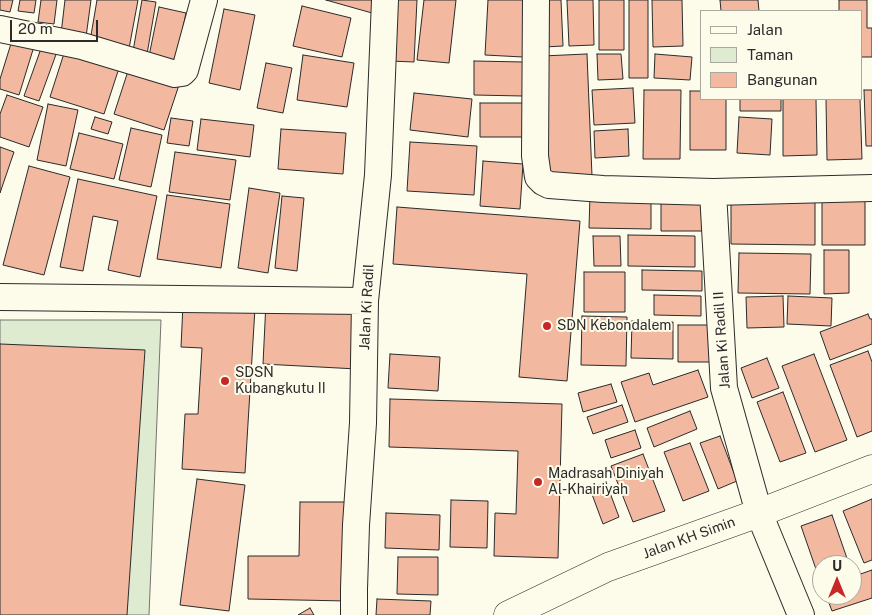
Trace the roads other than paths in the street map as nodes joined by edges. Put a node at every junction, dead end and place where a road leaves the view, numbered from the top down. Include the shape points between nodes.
1 (204, 0) edge
2 (385, 0) edge
3 (536, 0) edge
4 (0, 29) edge
5 (872, 188) edge
6 (713, 192) junction
7 (0, 297) edge
8 (365, 300) junction
9 (872, 468) edge
10 (759, 513) junction
11 (354, 615) edge
12 (508, 615) edge
13 (801, 615) edge

1 - 4 street via 182,74 82,46
2 - 8 street, Jalan Ki Radil via 378,175
3 - 6 street via 535,156 538,177 542,182 603,189
5 - 6 street
6 - 10 street, Jalan Ki Radil II via 724,388
7 - 8 street
8 - 11 street, Jalan Ki Radil
9 - 10 street, Jalan KH Simin
10 - 12 street, Jalan KH Simin via 608,568
10 - 13 street, Jalan Ki Radil II

